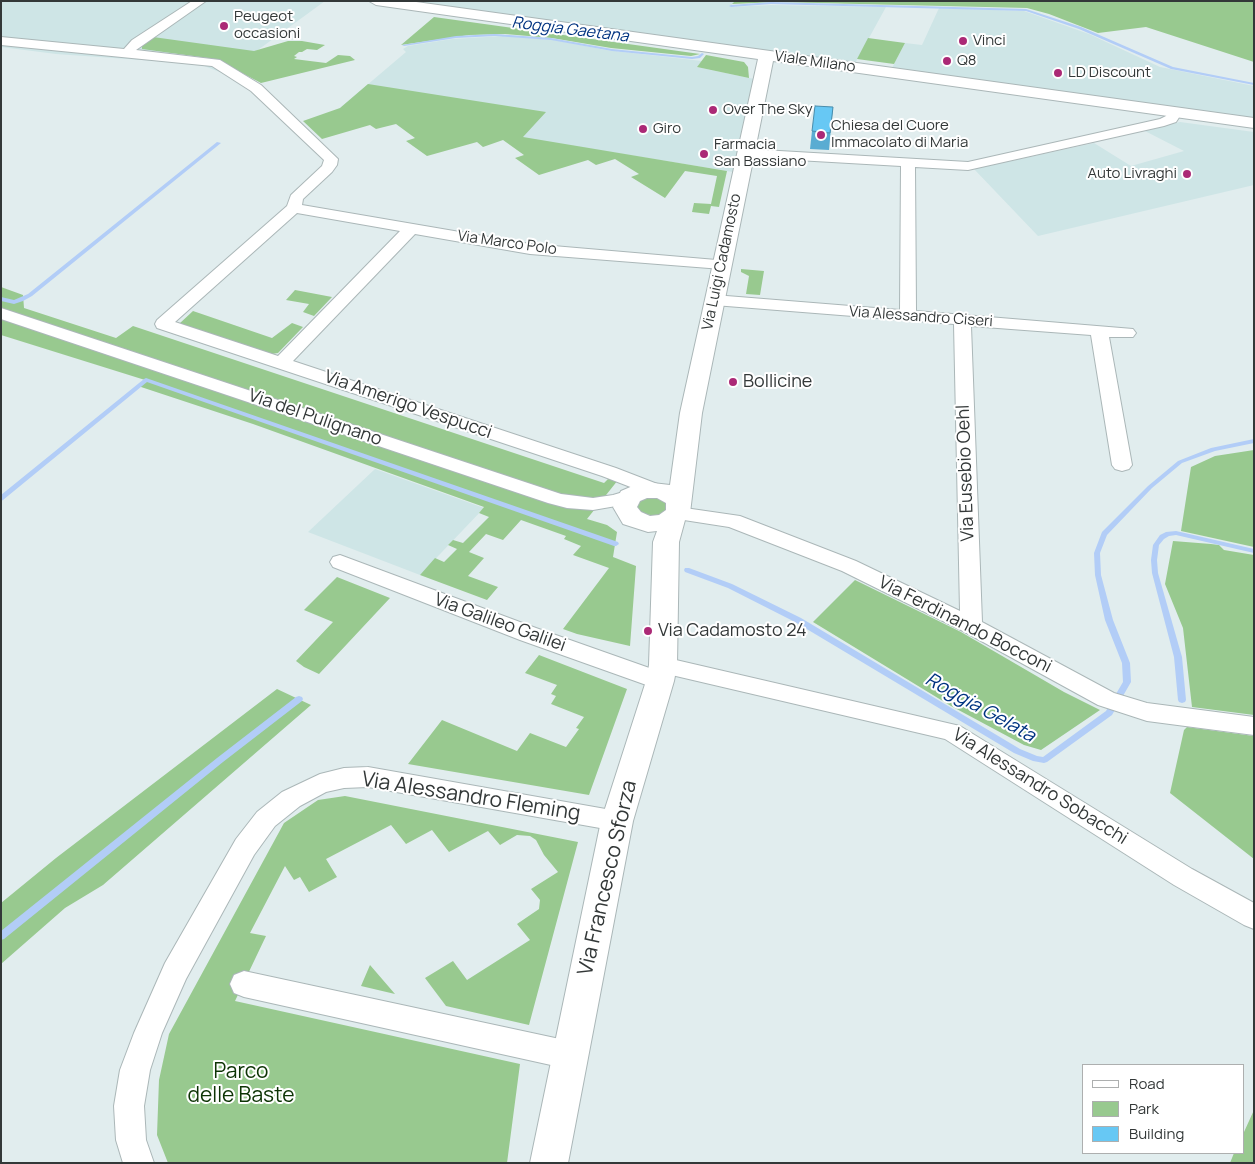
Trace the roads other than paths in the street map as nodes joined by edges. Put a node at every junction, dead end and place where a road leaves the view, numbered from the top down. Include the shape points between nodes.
1 (200, 1) edge
2 (376, 1) edge
3 (1, 41) edge
4 (126, 54) junction
5 (766, 55) junction
6 (807, 61) junction
7 (760, 81) junction
8 (1175, 112) junction
9 (1254, 123) edge
10 (745, 153) junction
11 (908, 164) junction
12 (294, 208) junction
13 (412, 228) junction
14 (722, 264) junction
15 (714, 300) junction
16 (1, 313) edge
17 (908, 316) junction
18 (962, 320) junction
19 (1099, 331) junction
20 (1127, 333) dead end
21 (282, 362) junction
22 (691, 413) junction
23 (1122, 465) dead end
24 (638, 501) junction
25 (677, 511) junction
26 (340, 562) dead end
27 (664, 615) junction
28 (971, 626) junction
29 (662, 673) junction
30 (1254, 726) edge
31 (617, 821) junction
32 (1254, 916) edge
33 (244, 984) dead end
34 (569, 1055) junction
35 (139, 1163) edge
36 (549, 1163) edge

1 - 4 street via 136,43
2 - 5 street, Viale Milano
3 - 4 street
4 - 12 street via 212,62 256,88 331,159 327,169 296,198
5 - 6 street, Viale Milano
5 - 7 street, Via Luigi Cadamosto
6 - 7 street via 791,64
6 - 8 street, Viale Milano
7 - 10 street, Via Luigi Cadamosto
8 - 9 street, Viale Milano
8 - 11 street via 1164,122 978,165
10 - 11 street
10 - 14 street, Via Luigi Cadamosto
11 - 17 street
12 - 13 street, Via Marco Polo
12 - 21 street, Via Amerigo Vespucci via 163,324
13 - 14 street, Via Marco Polo via 530,249
13 - 21 street
14 - 15 street, Via Luigi Cadamosto
15 - 17 street, Via Alessandro Ciseri
15 - 22 street, Via Luigi Cadamosto
16 - 24 street, Via del Pulignano via 555,499 593,504
17 - 18 street, Via Alessandro Ciseri
18 - 19 street, Via Alessandro Ciseri
18 - 28 street, Via Eusebio Oehl
19 - 20 street, Via Alessandro Ciseri
19 - 23 street
21 - 24 street, Via Amerigo Vespucci via 590,466
22 - 24 street, Via Luigi Cadamosto via 666,472
22 - 25 street, Via Luigi Cadamosto
24 - 25 street via 669,493
24 - 25 street via 648,524 658,524
24 - 27 street, Via Francesco Sforza
25 - 27 street, Via Francesco Sforza via 666,542
25 - 28 street, Via Ferdinando Bocconi via 748,526 849,566
26 - 29 street, Via Galileo Galilei via 521,631
27 - 29 street, Via Francesco Sforza
28 - 30 street, Via Ferdinando Bocconi via 1106,699 1167,715
29 - 31 street, Via Francesco Sforza
29 - 32 street, Via Alessandro Sobacchi via 952,732 1183,877
31 - 34 street, Via Francesco Sforza
31 - 35 street, Via Alessandro Fleming via 368,777 320,784 291,798 266,819 244,847 175,972 148,1033 134,1070 129,1106 131,1140
33 - 34 street
34 - 36 street, Via Francesco Sforza

